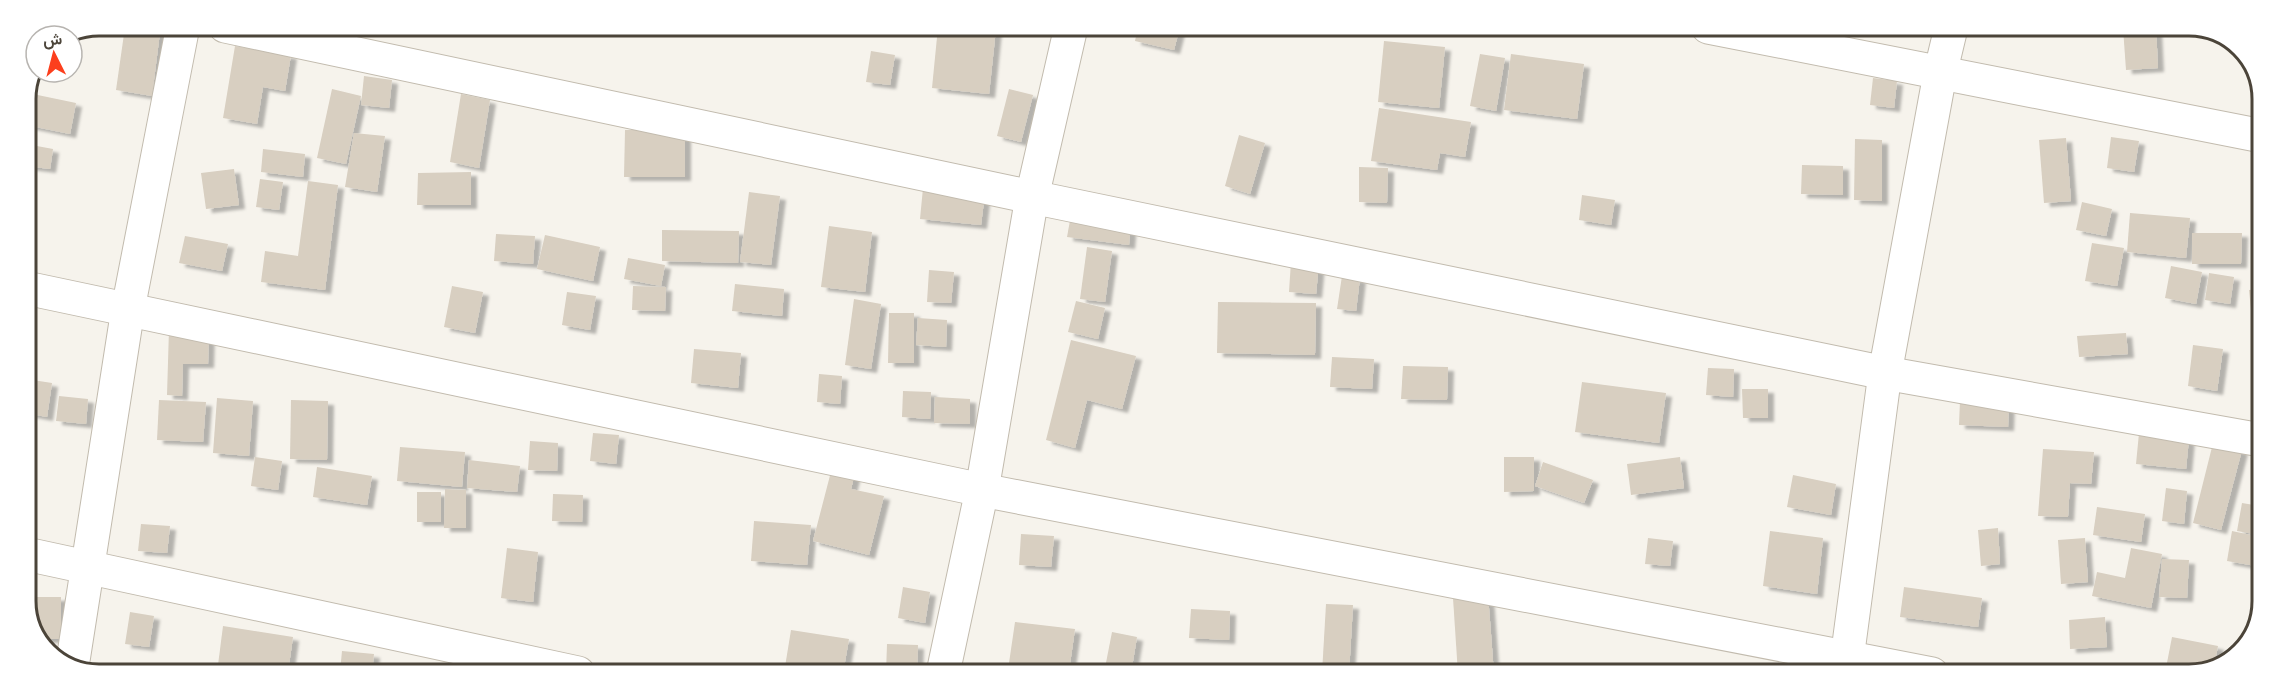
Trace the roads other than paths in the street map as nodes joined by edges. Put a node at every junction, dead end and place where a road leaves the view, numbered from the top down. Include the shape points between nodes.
1 (181, 36) edge
2 (272, 36) edge
3 (1069, 36) edge
4 (1752, 36) edge
5 (1949, 36) edge
6 (1940, 74) junction
7 (2252, 134) edge
8 (1032, 197) junction
9 (36, 290) edge
10 (128, 309) junction
11 (1885, 373) junction
12 (2252, 438) edge
13 (982, 490) junction
14 (36, 556) edge
15 (89, 567) junction
16 (73, 658) edge
17 (541, 664) edge
18 (945, 664) edge
19 (1836, 664) edge
20 (1846, 664) edge

1 - 10 street
2 - 8 street
3 - 8 street
4 - 6 street
5 - 6 street
6 - 7 street
6 - 11 street
8 - 11 street
8 - 13 street
9 - 10 street
10 - 13 street
10 - 15 street
11 - 12 street
11 - 20 street
13 - 18 street
13 - 19 street
14 - 15 street
15 - 16 street
15 - 17 street

